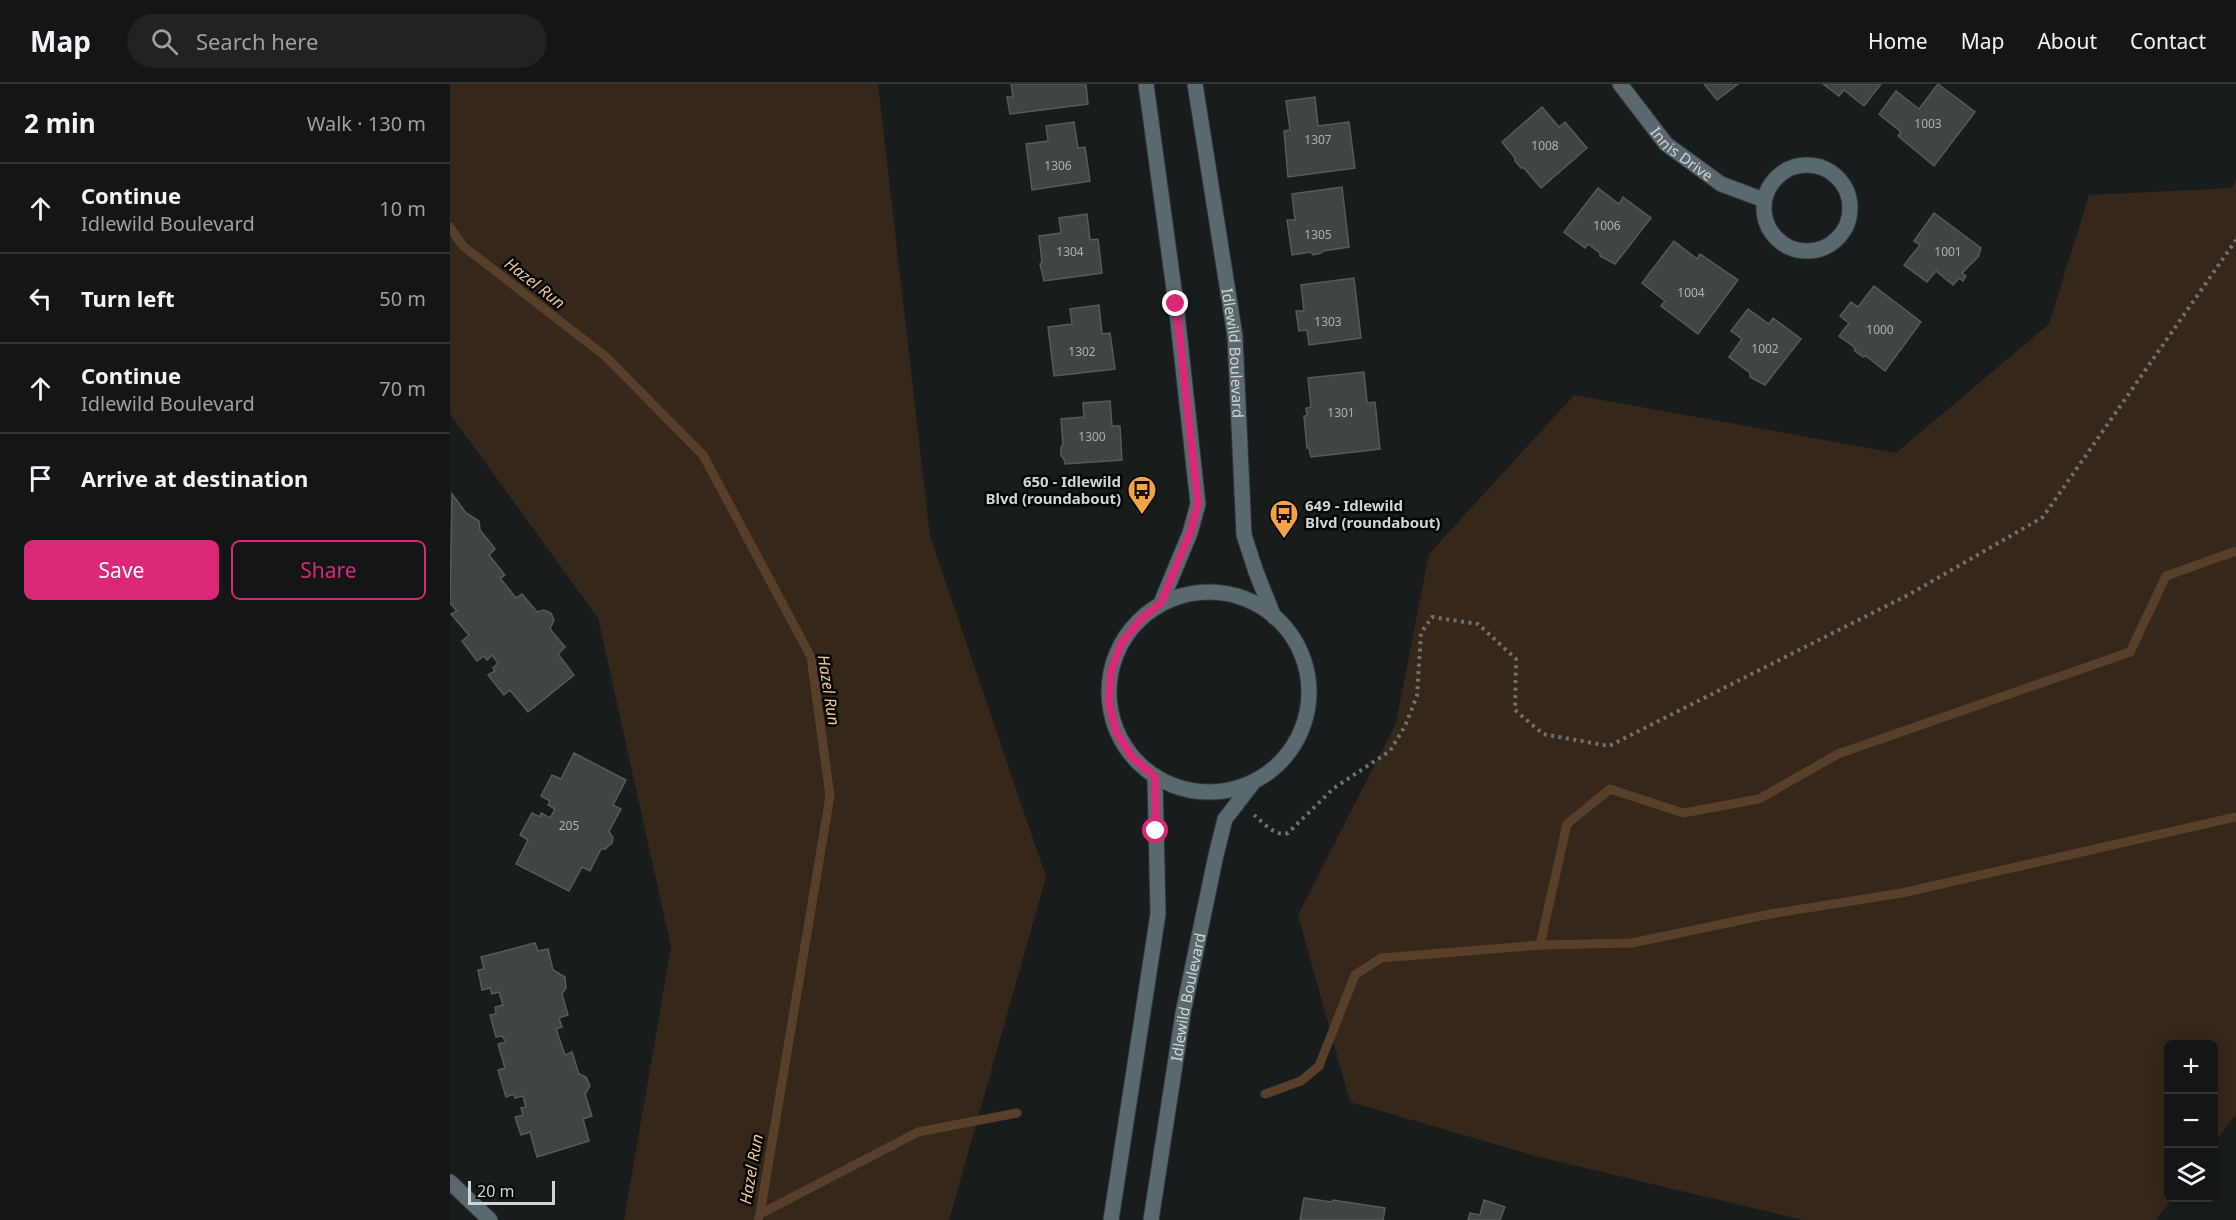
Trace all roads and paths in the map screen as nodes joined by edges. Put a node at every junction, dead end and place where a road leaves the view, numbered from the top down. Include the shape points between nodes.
1 (1146, 84) edge
2 (1195, 84) edge
3 (1620, 84) edge
4 (1764, 200) junction
5 (2236, 240) edge
6 (1161, 603) junction
7 (1274, 617) junction
8 (1155, 777) junction
9 (1251, 784) junction
10 (1254, 814) dead end
11 (450, 1182) edge
12 (490, 1220) edge
13 (1111, 1220) edge
14 (1151, 1220) edge

1 - 6 street via 1198,504
2 - 7 street, Idlewild Boulevard via 1235,336 1244,535
3 - 4 street, Innis Drive via 1666,144 1721,184
4 - 4 street via 1766,221 1777,240 1803,251 1824,247 1841,234 1850,207 1841,181 1830,171 1803,164 1778,175
5 - 10 path via 2043,517 1910,594 1609,746 1543,734 1515,710 1516,659 1478,624 1432,617 1421,633 1417,696 1390,751 1334,788 1288,833 1275,833
6 - 7 street via 1191,593 1219,592 1247,599
6 - 8 street via 1140,620 1121,644 1111,672 1109,703 1116,732 1132,757
7 - 9 street via 1294,638 1307,670 1309,704 1300,736 1280,764
8 - 9 street via 1185,790 1219,793
8 - 13 street via 1158,914
9 - 14 street, Idlewild Boulevard via 1226,819 1216,855 1184,1013
11 - 12 street

